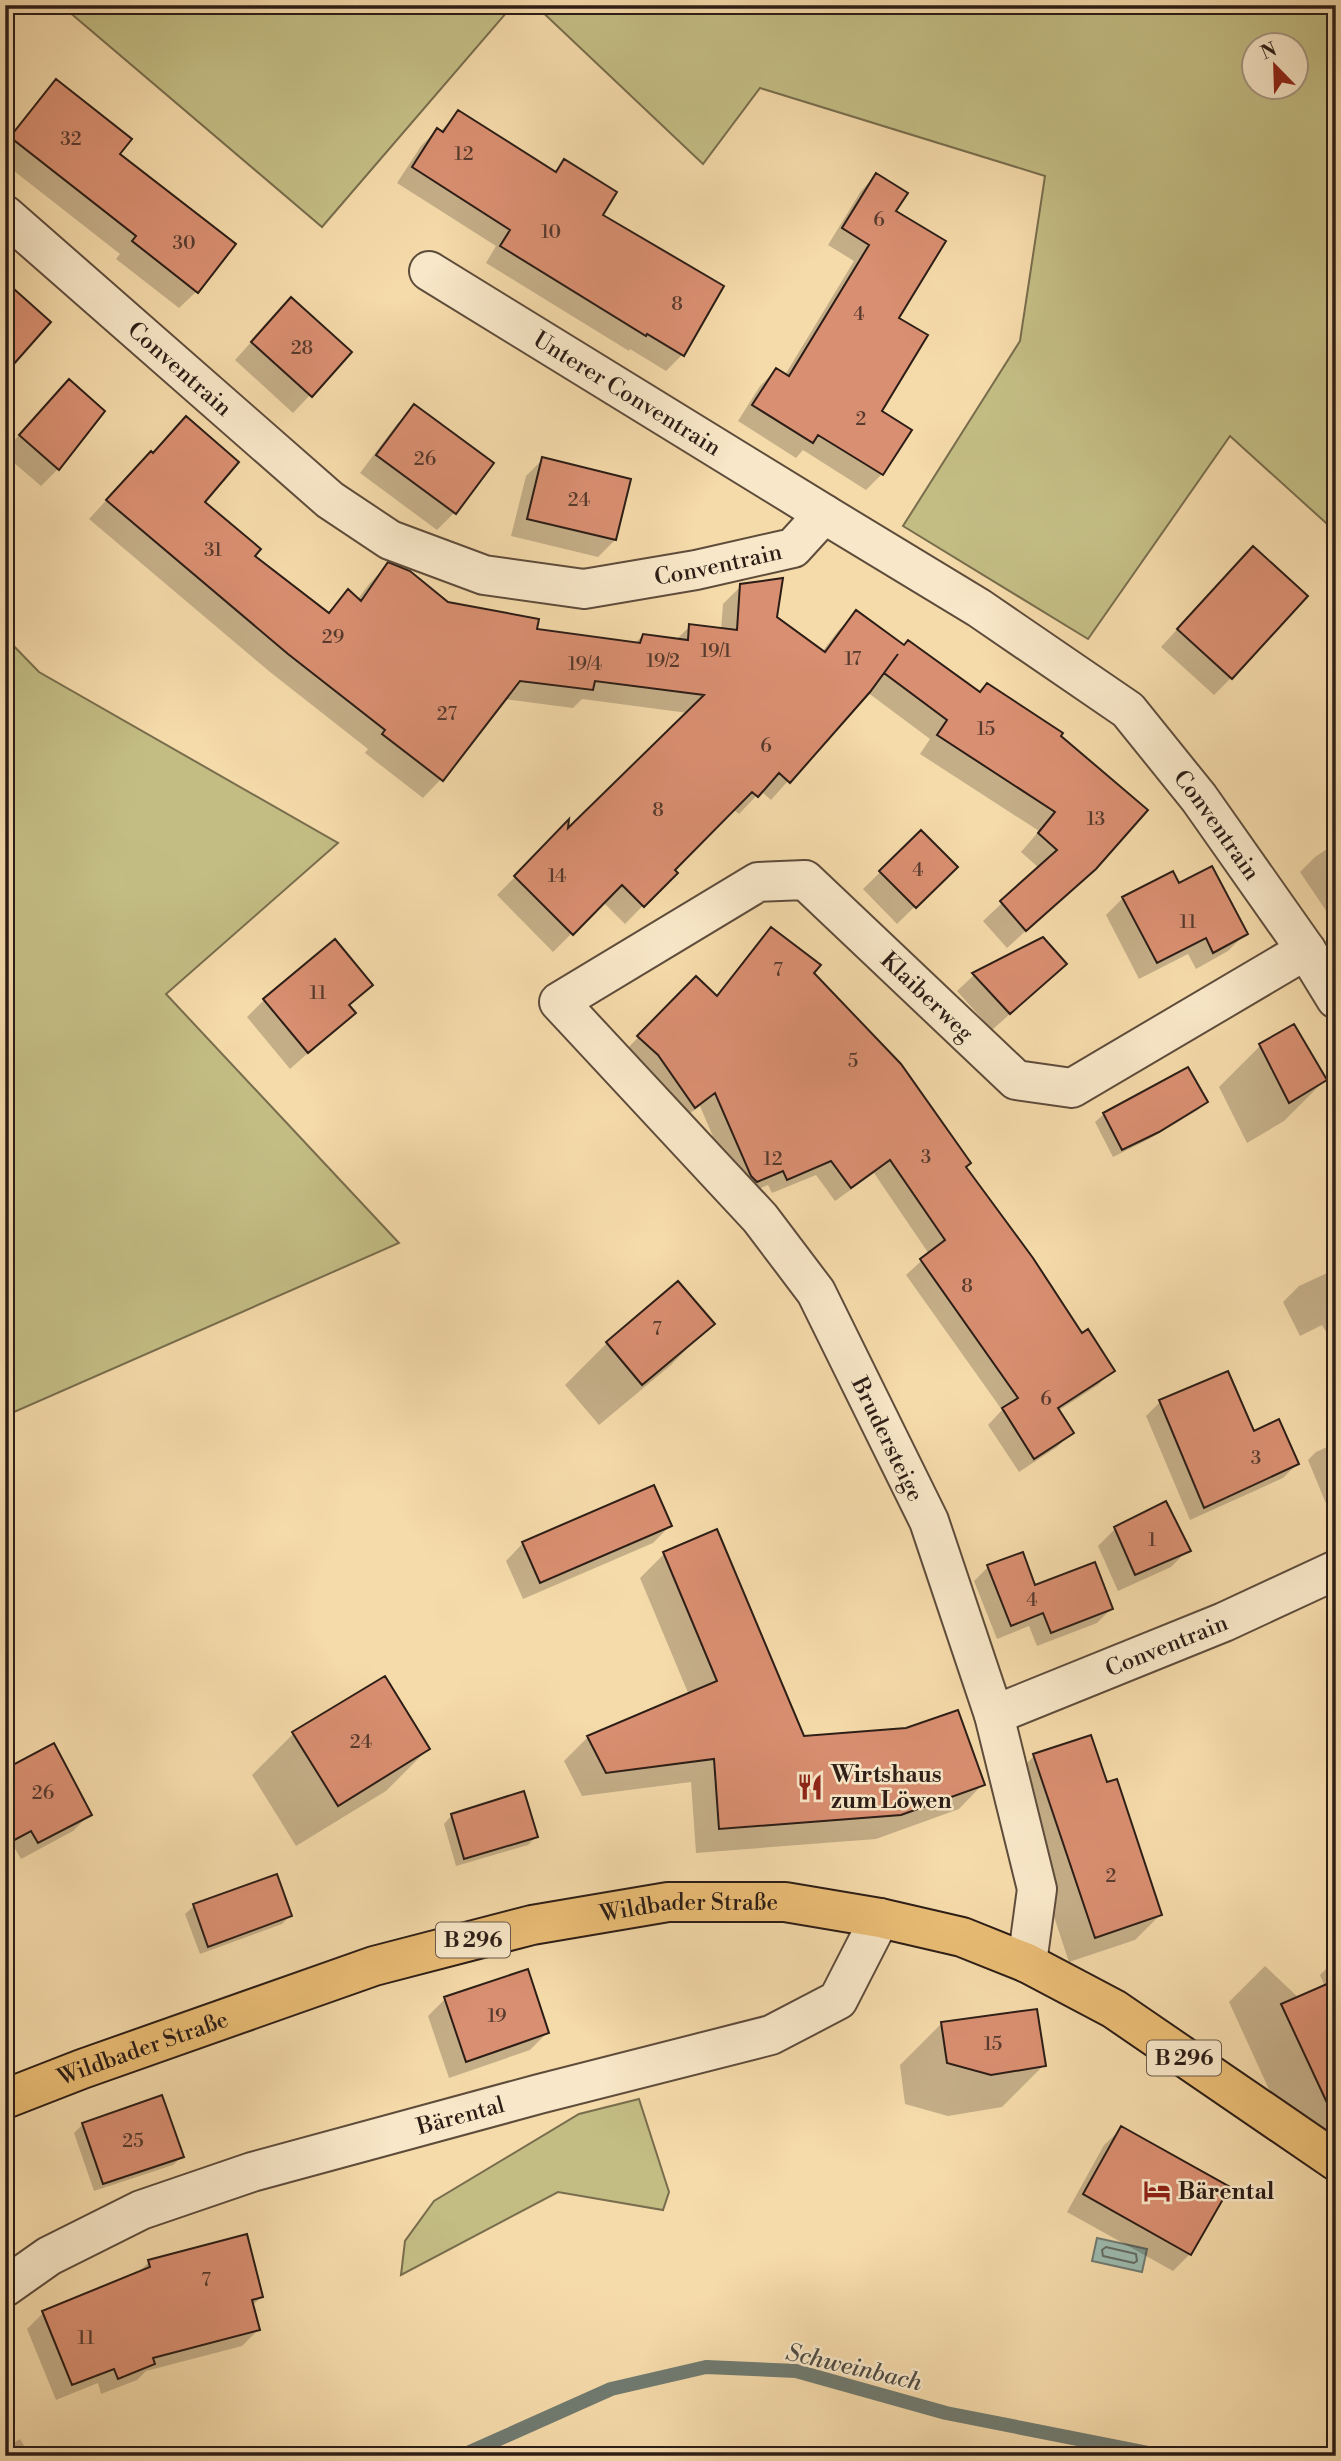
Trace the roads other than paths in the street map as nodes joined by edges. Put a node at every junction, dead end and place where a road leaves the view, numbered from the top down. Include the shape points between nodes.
1 (5, 215) edge
2 (429, 271) dead end
3 (824, 514) junction
4 (1306, 950) junction
5 (1336, 999) edge
6 (559, 1002) joint
7 (1336, 1570) edge
8 (994, 1714) junction
9 (880, 1918) junction
10 (1027, 1963) junction
11 (5, 2099) edge
12 (1336, 2161) edge
13 (5, 2287) edge

1 - 3 street, Conventrain via 330,500 390,540 484,575 584,589 683,572 793,548
2 - 3 street, Unterer Conventrain
3 - 4 street, Conventrain via 979,608 1128,710 1199,798
4 - 5 street, Conventrain
4 - 6 street, Klaiberweg via 1072,1088 1016,1080 805,880 758,883
6 - 8 street, Brudersteige via 760,1217 816,1292 929,1521
7 - 8 street, Conventrain via 1224,1622
8 - 10 street, Brudersteige via 1037,1889
9 - 10 main road, Wildbader Straße / B 296 via 962,1937
9 - 11 main road, Wildbader Straße / B 296 via 785,1902 668,1902 532,1925 374,1966
9 - 13 street, Bärental via 838,2000 771,2035 252,2172 141,2210 49,2256
10 - 12 main road, Wildbader Straße / B 296 via 1114,2009

